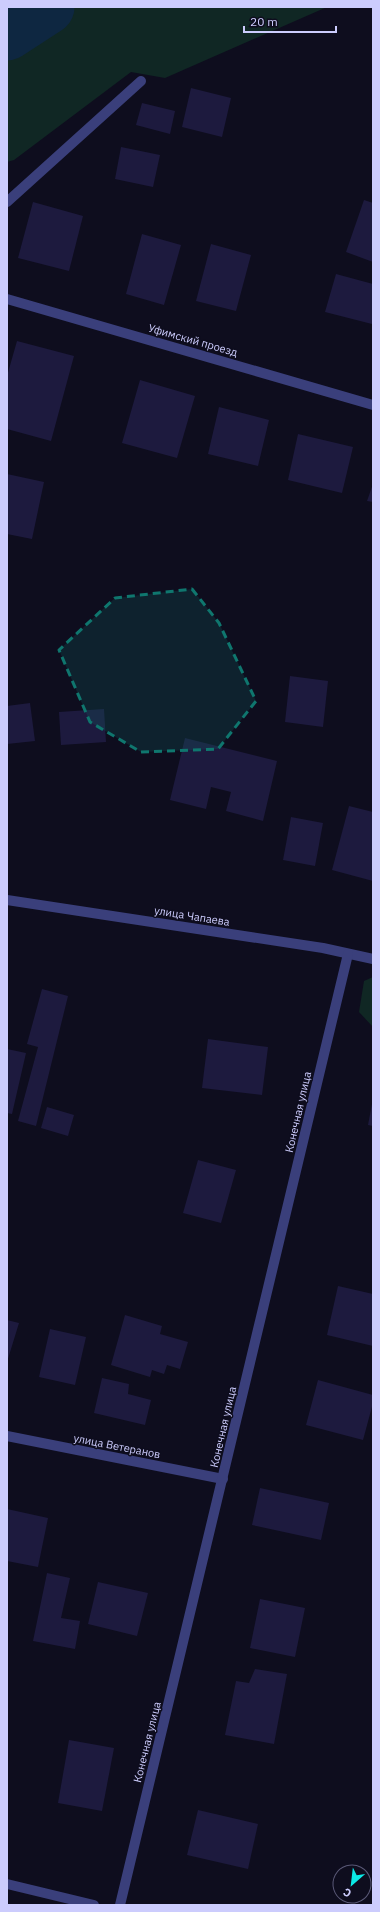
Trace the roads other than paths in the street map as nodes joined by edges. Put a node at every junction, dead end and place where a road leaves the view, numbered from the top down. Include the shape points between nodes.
1 (141, 81) dead end
2 (7, 202) edge
3 (7, 299) edge
4 (373, 405) edge
5 (7, 900) edge
6 (348, 954) junction
7 (373, 959) edge
8 (7, 1436) edge
9 (223, 1479) junction
10 (7, 1884) edge
11 (94, 1905) edge
12 (120, 1905) edge

1 - 2 street
3 - 4 street, Уфимский проезд
5 - 6 street, улица Чапаева
6 - 7 street, улица Чапаева
6 - 9 street, Конечная улица
8 - 9 street, улица Ветеранов
9 - 12 street, Конечная улица
10 - 11 street

